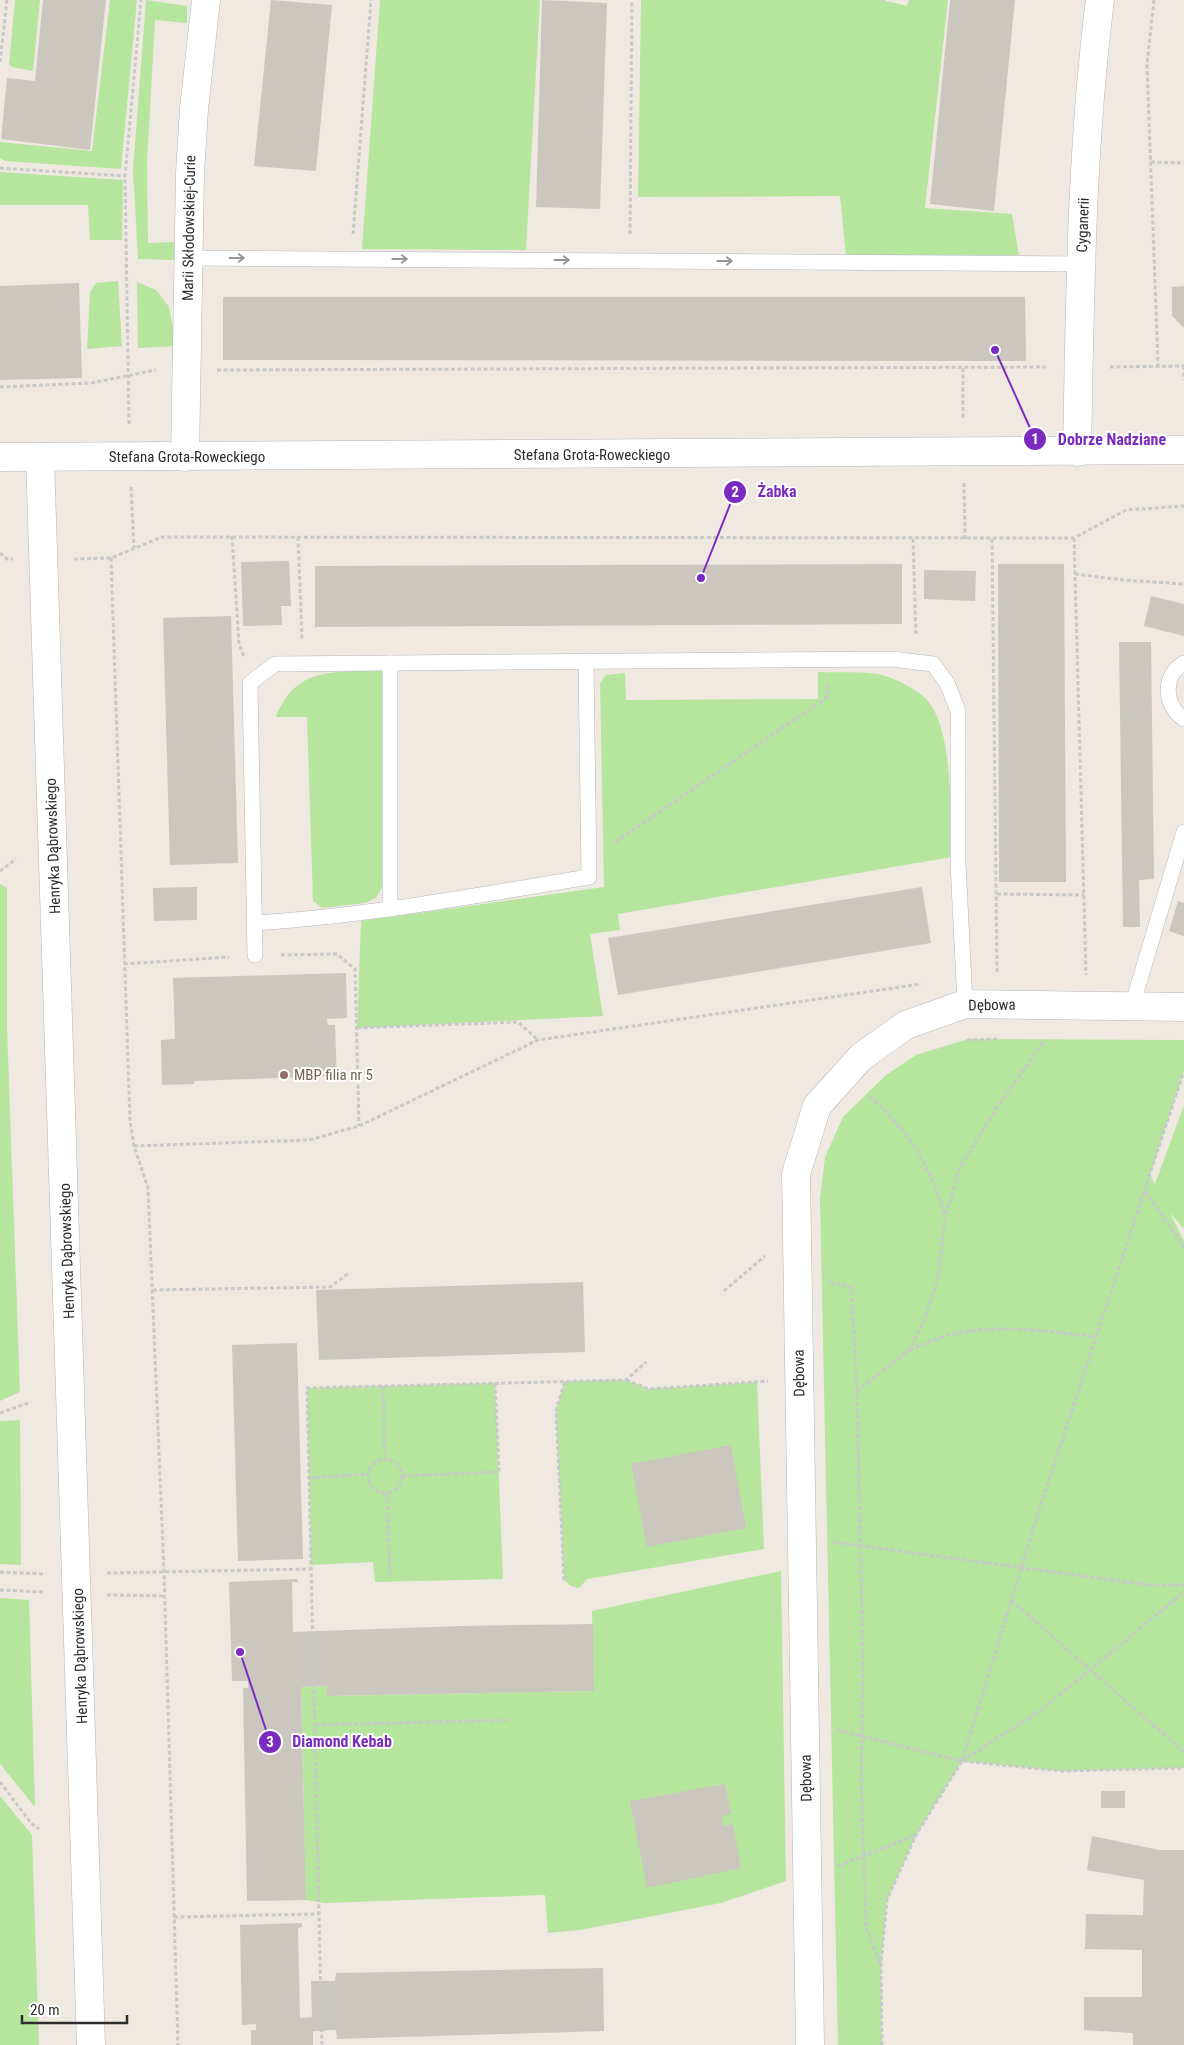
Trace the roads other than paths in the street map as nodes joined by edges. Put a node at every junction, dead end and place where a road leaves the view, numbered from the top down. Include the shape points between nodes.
1 (206, 0) edge
2 (1100, 0) edge
3 (188, 258) junction
4 (1081, 264) junction
5 (1184, 450) edge
6 (1077, 452) junction
7 (40, 457) junction
8 (186, 457) junction
9 (0, 458) edge
10 (586, 662) junction
11 (390, 663) junction
12 (1184, 663) edge
13 (1184, 719) edge
14 (1184, 832) edge
15 (390, 909) junction
16 (254, 923) junction
17 (255, 955) road end
18 (964, 993) junction
19 (1132, 1006) junction
20 (1184, 1007) edge
21 (91, 2045) edge
22 (810, 2045) edge

1 - 3 street, Marii Skłodowskiej-Curie via 194,108
2 - 4 street, Cyganerii
3 -> 4 lane
3 - 8 street, Marii Skłodowskiej-Curie
4 - 6 street, Cyganerii
5 - 6 street, Stefana Grota-Roweckiego
6 - 8 street, Stefana Grota-Roweckiego
7 - 8 street, Stefana Grota-Roweckiego
7 - 9 street, Stefana Grota-Roweckiego
7 - 21 street, Henryka Dąbrowskiego
10 - 11 lane
10 - 15 lane via 589,877
10 - 18 lane via 892,659 933,664 947,683 958,711 958,863
11 - 15 lane
11 - 16 lane via 274,664 250,683
12 - 13 lane via 1172,674 1168,684 1171,706
14 - 19 lane
15 - 16 lane via 312,920
16 - 17 lane
18 - 19 street, Dębowa
18 - 22 street, Dębowa via 906,1025 861,1057 817,1106 796,1174
19 - 20 street, Dębowa

